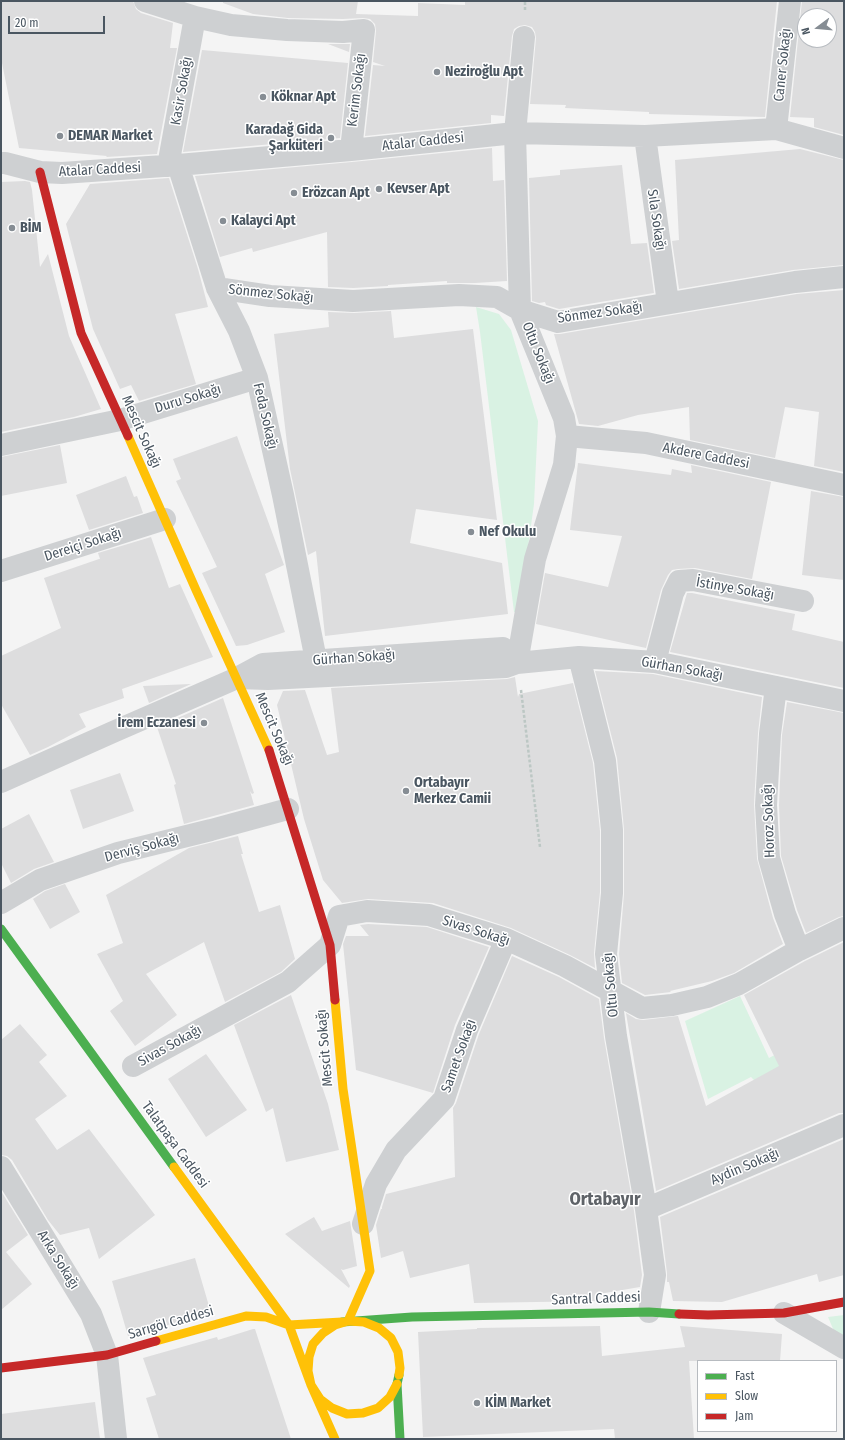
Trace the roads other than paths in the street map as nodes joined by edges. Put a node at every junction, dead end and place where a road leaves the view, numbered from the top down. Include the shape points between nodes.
1 (145, 1) edge
2 (790, 1) edge
3 (195, 17) junction
4 (524, 37) dead end
5 (776, 129) junction
6 (515, 133) junction
7 (645, 136) junction
8 (844, 148) edge
9 (350, 150) junction
10 (2, 157) edge
11 (173, 165) junction
12 (40, 172) junction
13 (844, 277) edge
14 (217, 288) junction
15 (668, 303) junction
16 (520, 310) junction
17 (257, 378) junction
18 (120, 420) junction
19 (567, 436) junction
20 (1, 445) edge
21 (844, 485) edge
22 (165, 519) junction
23 (1, 571) edge
24 (803, 601) dead end
25 (580, 657) junction
26 (655, 662) junction
27 (517, 663) junction
28 (318, 668) junction
29 (237, 678) junction
30 (776, 687) junction
31 (844, 701) edge
32 (1, 782) edge
33 (288, 809) junction
34 (1, 903) edge
35 (844, 928) edge
36 (1, 929) edge
37 (506, 939) junction
38 (330, 945) junction
39 (799, 950) junction
40 (611, 991) junction
41 (132, 1066) dead end
42 (844, 1125) edge
43 (1, 1168) edge
44 (646, 1209) junction
45 (363, 1224) junction
46 (844, 1302) edge
47 (649, 1312) junction
48 (784, 1313) junction
49 (348, 1321) junction
50 (289, 1325) junction
51 (844, 1348) edge
52 (107, 1355) junction
53 (2, 1367) edge
54 (398, 1384) junction
55 (311, 1385) junction
56 (116, 1439) edge
57 (335, 1439) edge
58 (400, 1439) edge

1 - 3 street
2 - 5 street, Caner Sokağı
3 - 9 street, Kerim Sokağı via 231,25 288,30 364,30
3 - 11 street, Kasir Sokağı
4 - 6 street, Oltu Sokağı
5 - 7 street, Atalar Caddesi
5 - 8 street, Atalar Caddesi
6 - 7 street, Atalar Caddesi
6 - 9 street, Atalar Caddesi
6 - 16 street, Oltu Sokağı
7 - 15 street, Sıla Sokağı
9 - 11 street, Atalar Caddesi
10 - 12 street, Atalar Caddesi
11 - 12 street, Atalar Caddesi via 62,173
11 - 14 street, Feda Sokağı
12 - 18 street, Mescit Sokağı via 81,332
13 - 15 street, Sönmez Sokağı via 795,282
14 - 16 street, Sönmez Sokağı via 270,296 353,301 459,295 497,297
14 - 17 street, Feda Sokağı via 239,331
15 - 16 street, Sönmez Sokağı via 558,322
16 - 19 street, Oltu Sokağı via 564,418
17 - 18 street, Duru Sokağı
17 - 28 street, Feda Sokağı
18 - 20 street, Duru Sokağı
18 - 22 street, Mescit Sokağı
19 - 21 street, Akdere Caddesi via 646,443
19 - 27 street, Oltu Sokağı via 564,465 535,559
22 - 23 street, Dereiçi Sokağı
22 - 29 street, Mescit Sokağı
24 - 26 street, İstinye Sokağı via 693,580 679,581 673,594
25 - 26 street, Gürhan Sokağı
25 - 27 street, Gürhan Sokağı
25 - 40 street, Oltu Sokağı via 605,761 612,830 612,894 606,954
26 - 30 street, Gürhan Sokağı
27 - 28 street, Gürhan Sokağı via 506,667
28 - 29 street, Gürhan Sokağı via 268,679
29 - 32 street, Gürhan Sokağı
29 - 33 street, Mescit Sokağı via 271,753
30 - 31 street, Gürhan Sokağı
30 - 39 street, Horoz Sokağı via 770,734 766,806 769,858 785,914
33 - 34 street, Derviş Sokağı via 118,853 40,880
33 - 38 street, Mescit Sokağı
35 - 39 street, Sivas Sokağı
36 - 50 street, Talatpaşa Caddesi
37 - 38 street, Sivas Sokağı via 429,915 367,911 340,916
37 - 40 street, Sivas Sokağı
37 - 45 street, Samet Sokağı via 467,1030 444,1099 396,1150 376,1184
38 - 41 street, Sivas Sokağı via 288,982
38 - 45 street, Mescit Sokağı via 343,1089
39 - 40 street, Sivas Sokağı via 739,984 707,997 642,1008
40 - 44 street, Oltu Sokağı via 616,1036
42 - 44 street, Aydin Sokağı
43 - 52 street, Arka Sokağı via 91,1314
44 - 47 street, Oltu Sokağı via 655,1275
45 - 49 street, Mescit Sokağı via 370,1271
46 - 48 street, Santral Caddesi
47 - 48 street, Santral Caddesi via 708,1315
47 - 49 street, Santral Caddesi via 412,1317
48 - 51 street
49 - 50 street, Sarıgöl Caddesi
49 - 54 street, Talatpaşa Caddesi via 364,1322 379,1328 391,1338 399,1358
49 - 55 street, Talatpaşa Caddesi via 334,1325 313,1344 308,1372
50 - 52 street, Sarıgöl Caddesi via 266,1317 246,1316
50 - 55 street, Talatpaşa Caddesi
52 - 53 street, Sarıgöl Caddesi
52 - 56 street, Arka Sokağı
54 - 55 street, Talatpaşa Caddesi via 390,1397 378,1408 363,1413 347,1414 332,1408 320,1399
54 - 58 street, Talatpaşa Caddesi
55 - 57 street, Talatpaşa Caddesi

